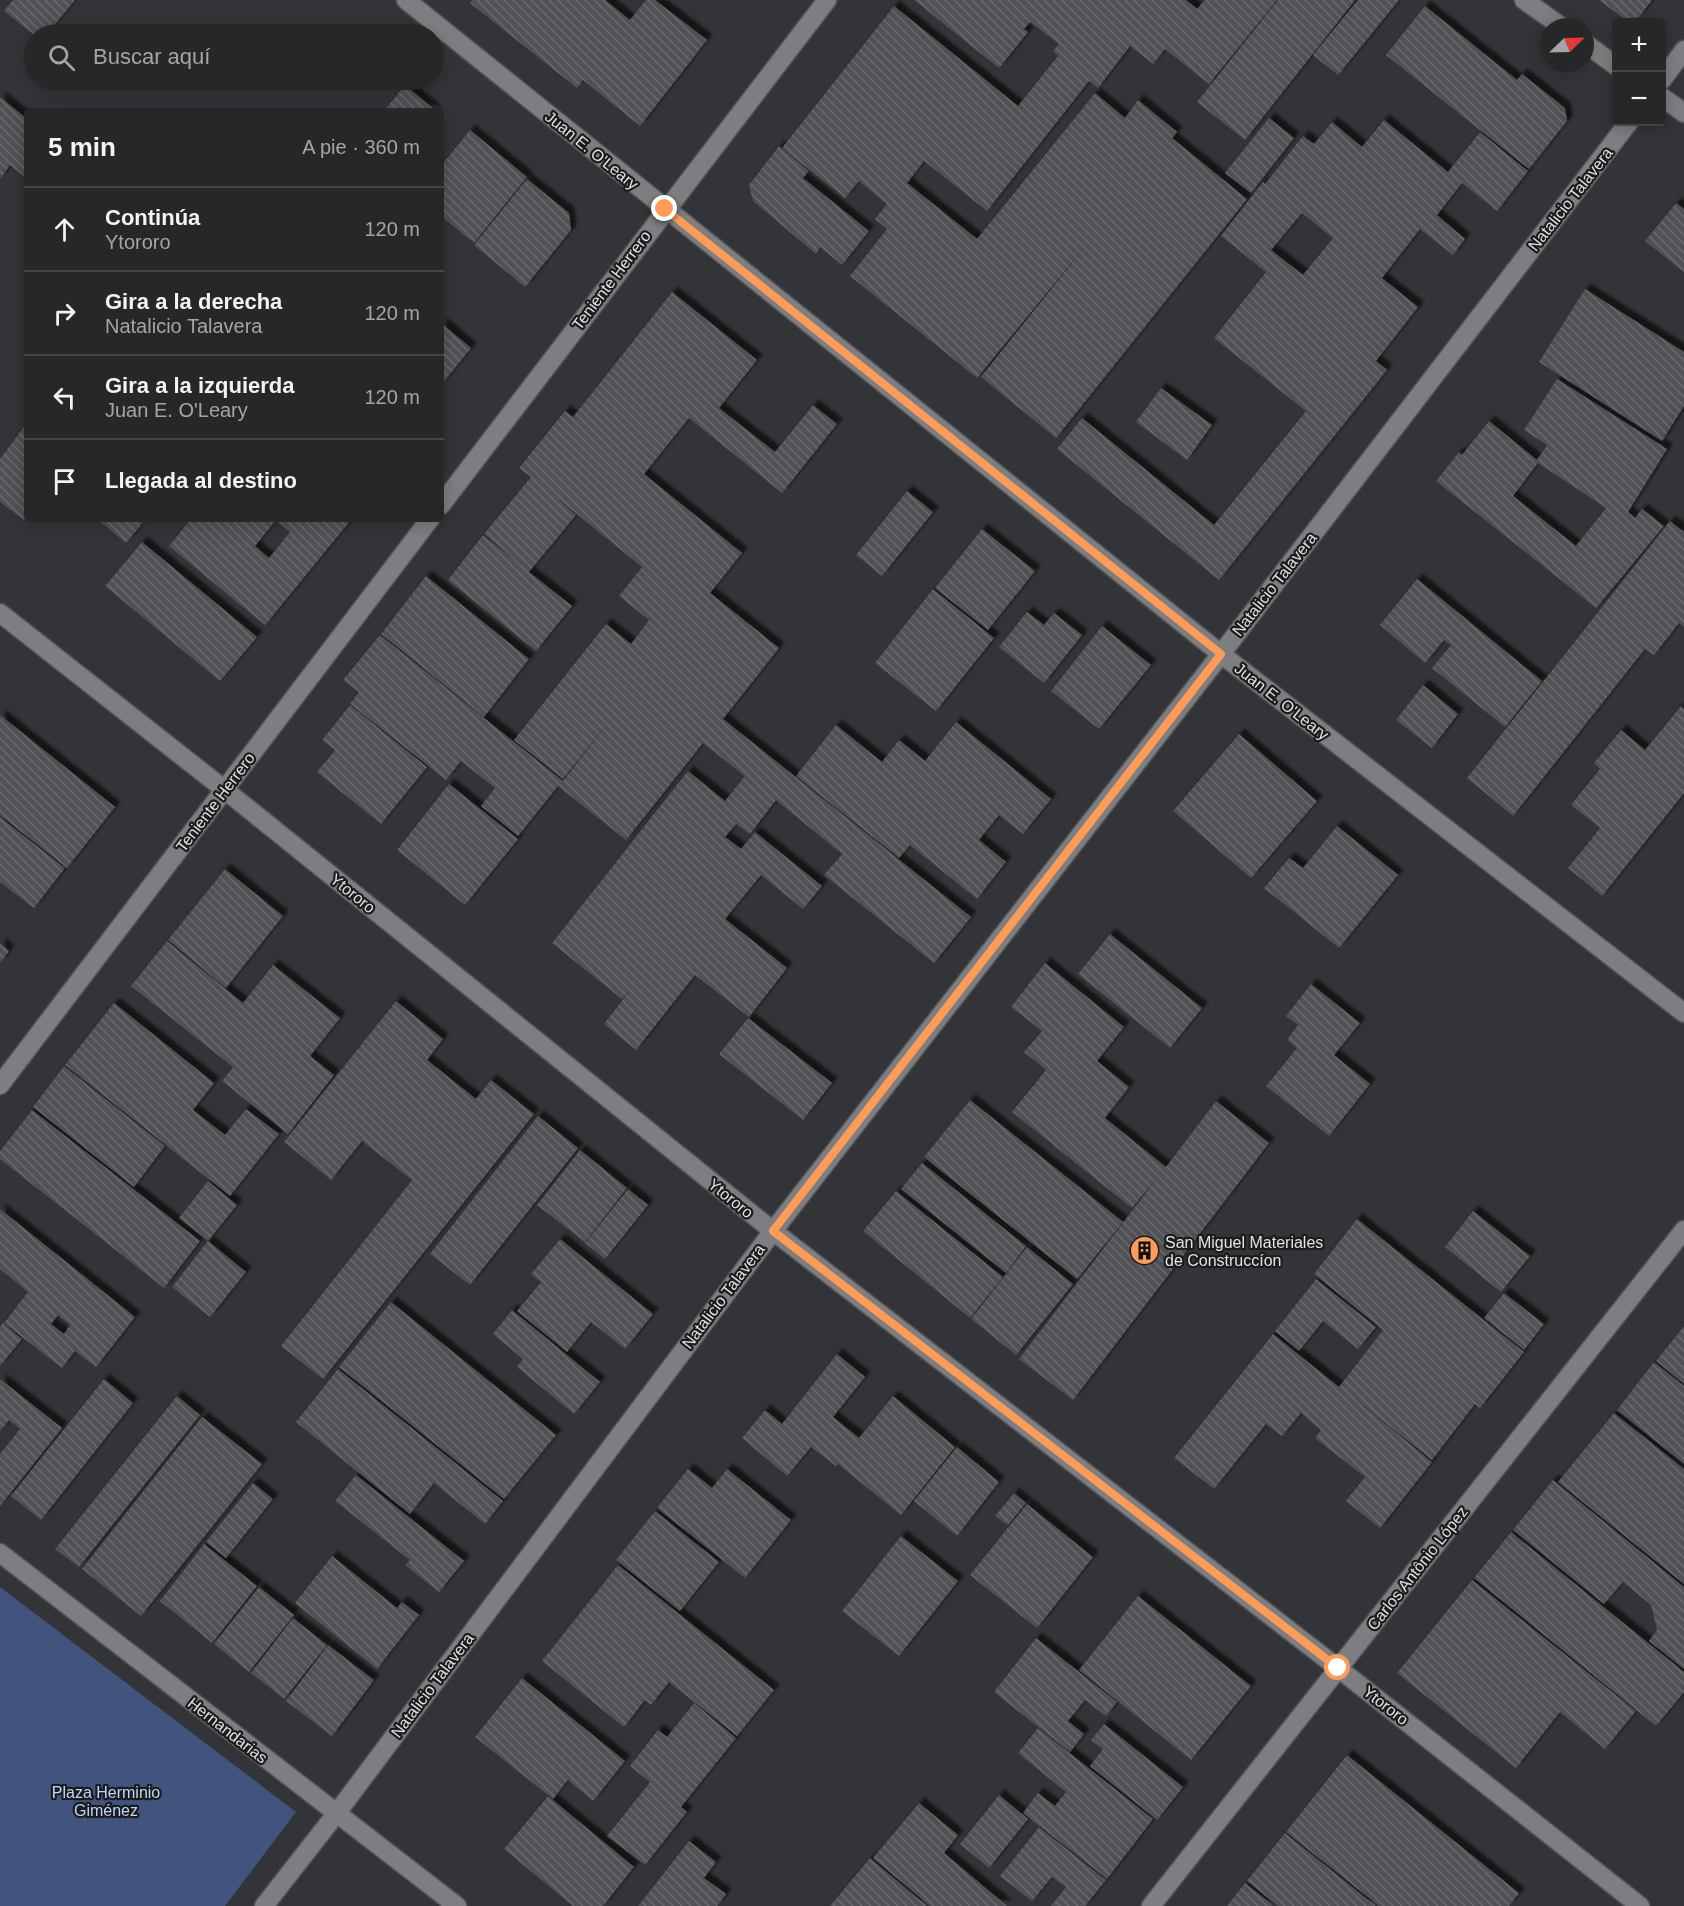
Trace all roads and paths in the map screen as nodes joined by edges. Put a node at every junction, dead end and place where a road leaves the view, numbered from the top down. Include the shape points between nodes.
1 (406, 0) edge
2 (827, 0) edge
3 (1524, 0) edge
4 (1549, 18) edge
5 (436, 24) edge
6 (444, 31) edge
7 (1594, 49) edge
8 (1684, 50) edge
9 (1612, 62) edge
10 (1666, 75) edge
11 (1666, 100) edge
12 (1684, 113) edge
13 (1626, 126) edge
14 (665, 209) junction
15 (444, 501) edge
16 (428, 522) edge
17 (0, 613) edge
18 (1221, 654) junction
19 (225, 790) junction
20 (1684, 1013) edge
21 (0, 1085) edge
22 (1684, 1230) edge
23 (773, 1231) junction
24 (0, 1553) edge
25 (1338, 1668) junction
26 (336, 1814) junction
27 (264, 1906) edge
28 (457, 1906) edge
29 (1151, 1906) edge
30 (1640, 1906) edge

1 - 5 street, Juan E. O'Leary
2 - 14 street, Teniente Herrero
3 - 4 street
6 - 14 street, Juan E. O'Leary
7 - 9 street
8 - 10 street
11 - 12 street
13 - 18 street, Natalicio Talavera
14 - 15 street, Teniente Herrero
14 - 18 street, Juan E. O'Leary
16 - 19 street, Teniente Herrero
17 - 19 street, Ytororo
18 - 20 street, Juan E. O'Leary
18 - 23 street, Natalicio Talavera
19 - 21 street, Teniente Herrero
19 - 23 street, Ytororo
22 - 25 street, Carlos Antônio López
23 - 25 street, Ytororo
23 - 26 street, Natalicio Talavera
24 - 26 street, Hernandarias
25 - 29 street, Carlos Antônio López
25 - 30 street, Ytororo
26 - 27 street, Natalicio Talavera
26 - 28 street, Hernandarias

